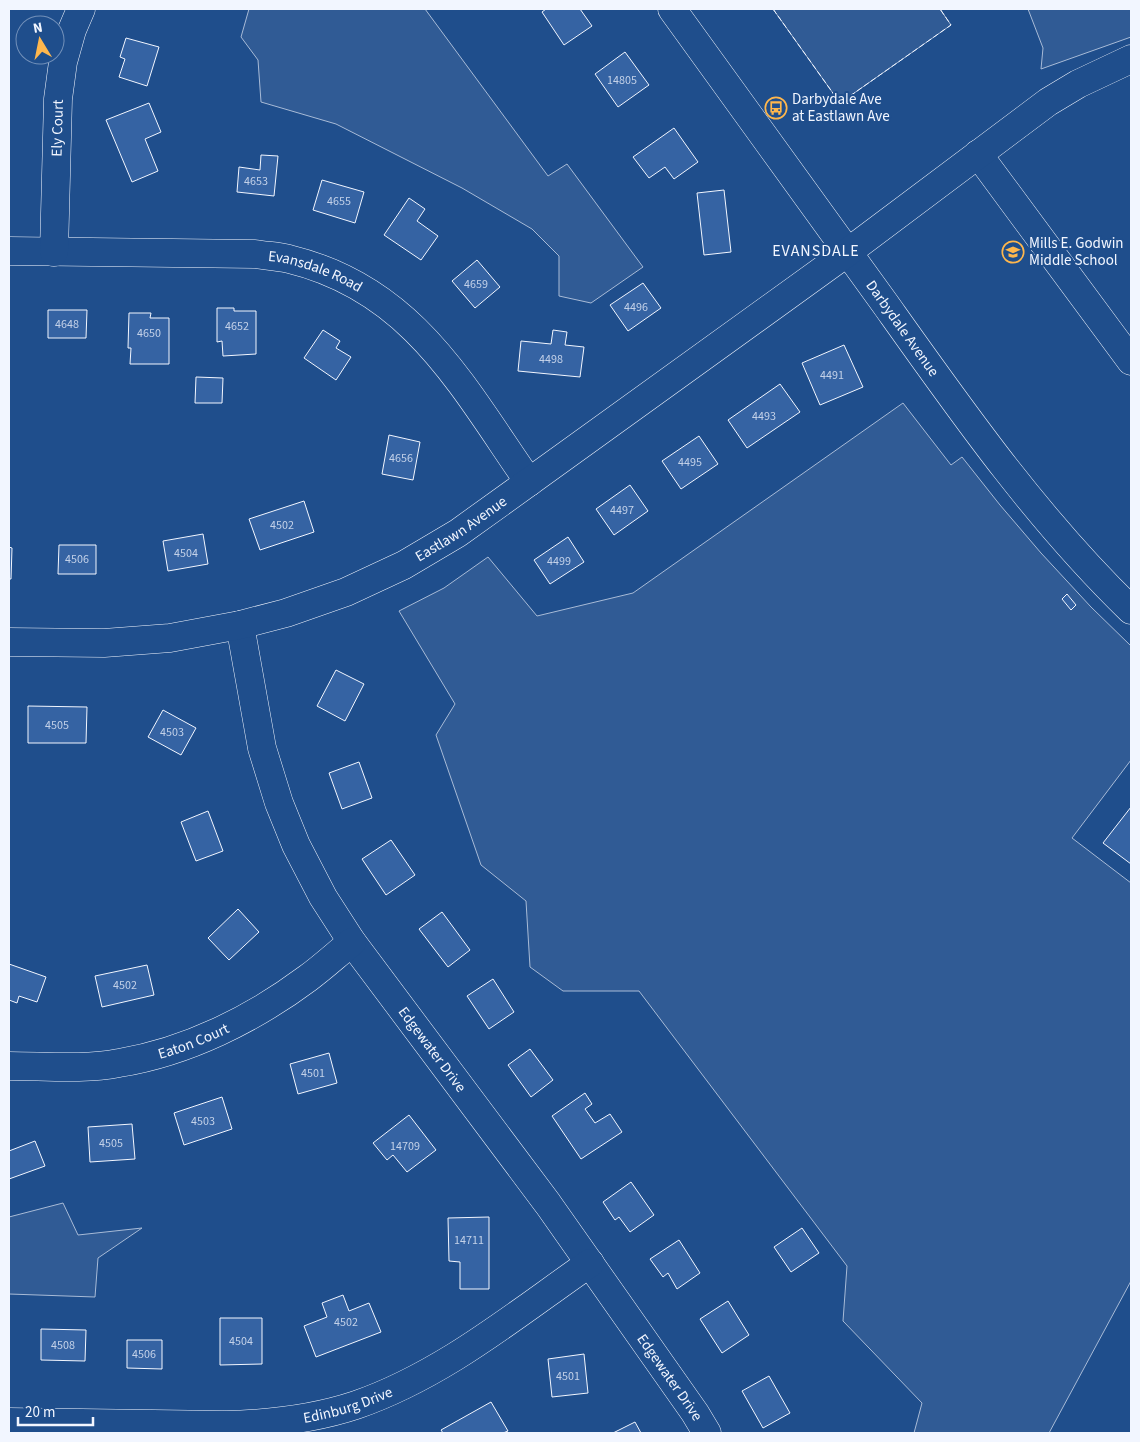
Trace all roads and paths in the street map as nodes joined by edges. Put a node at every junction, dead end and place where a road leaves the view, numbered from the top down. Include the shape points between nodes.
1 (81, 9) edge
2 (672, 9) edge
3 (1131, 59) edge
4 (978, 154) junction
5 (9, 251) edge
6 (54, 252) junction
7 (848, 252) junction
8 (1131, 361) edge
9 (529, 482) junction
10 (1131, 610) edge
11 (240, 625) junction
12 (9, 642) edge
13 (352, 942) junction
14 (9, 1066) edge
15 (590, 1263) junction
16 (9, 1422) edge
17 (707, 1433) edge

1 - 6 street, Ely Court via 63,62 58,99
2 - 7 street, Darbydale Avenue
3 - 4 street, Eastlawn Avenue via 1048,102
4 - 7 street, Eastlawn Avenue
4 - 8 street
5 - 6 street, Evansdale Road
6 - 9 street, Evansdale Road via 256,254 311,265 341,277 395,310 424,337 465,388
7 - 9 street, Eastlawn Avenue
7 - 10 street, Darbydale Avenue via 986,444 1043,515
9 - 11 street, Eastlawn Avenue via 458,533 404,565 346,592
11 - 12 street, Eastlawn Avenue via 170,638 104,643
11 - 13 street, Edgewater Drive via 262,748 279,803 296,846
13 - 14 street, Eaton Court via 308,978 260,1009 210,1036 169,1051 108,1065
13 - 15 street, Edgewater Drive
15 - 16 street, Edinburg Drive via 448,1362 403,1386 355,1405 306,1417 255,1424
15 - 17 street, Edgewater Drive

